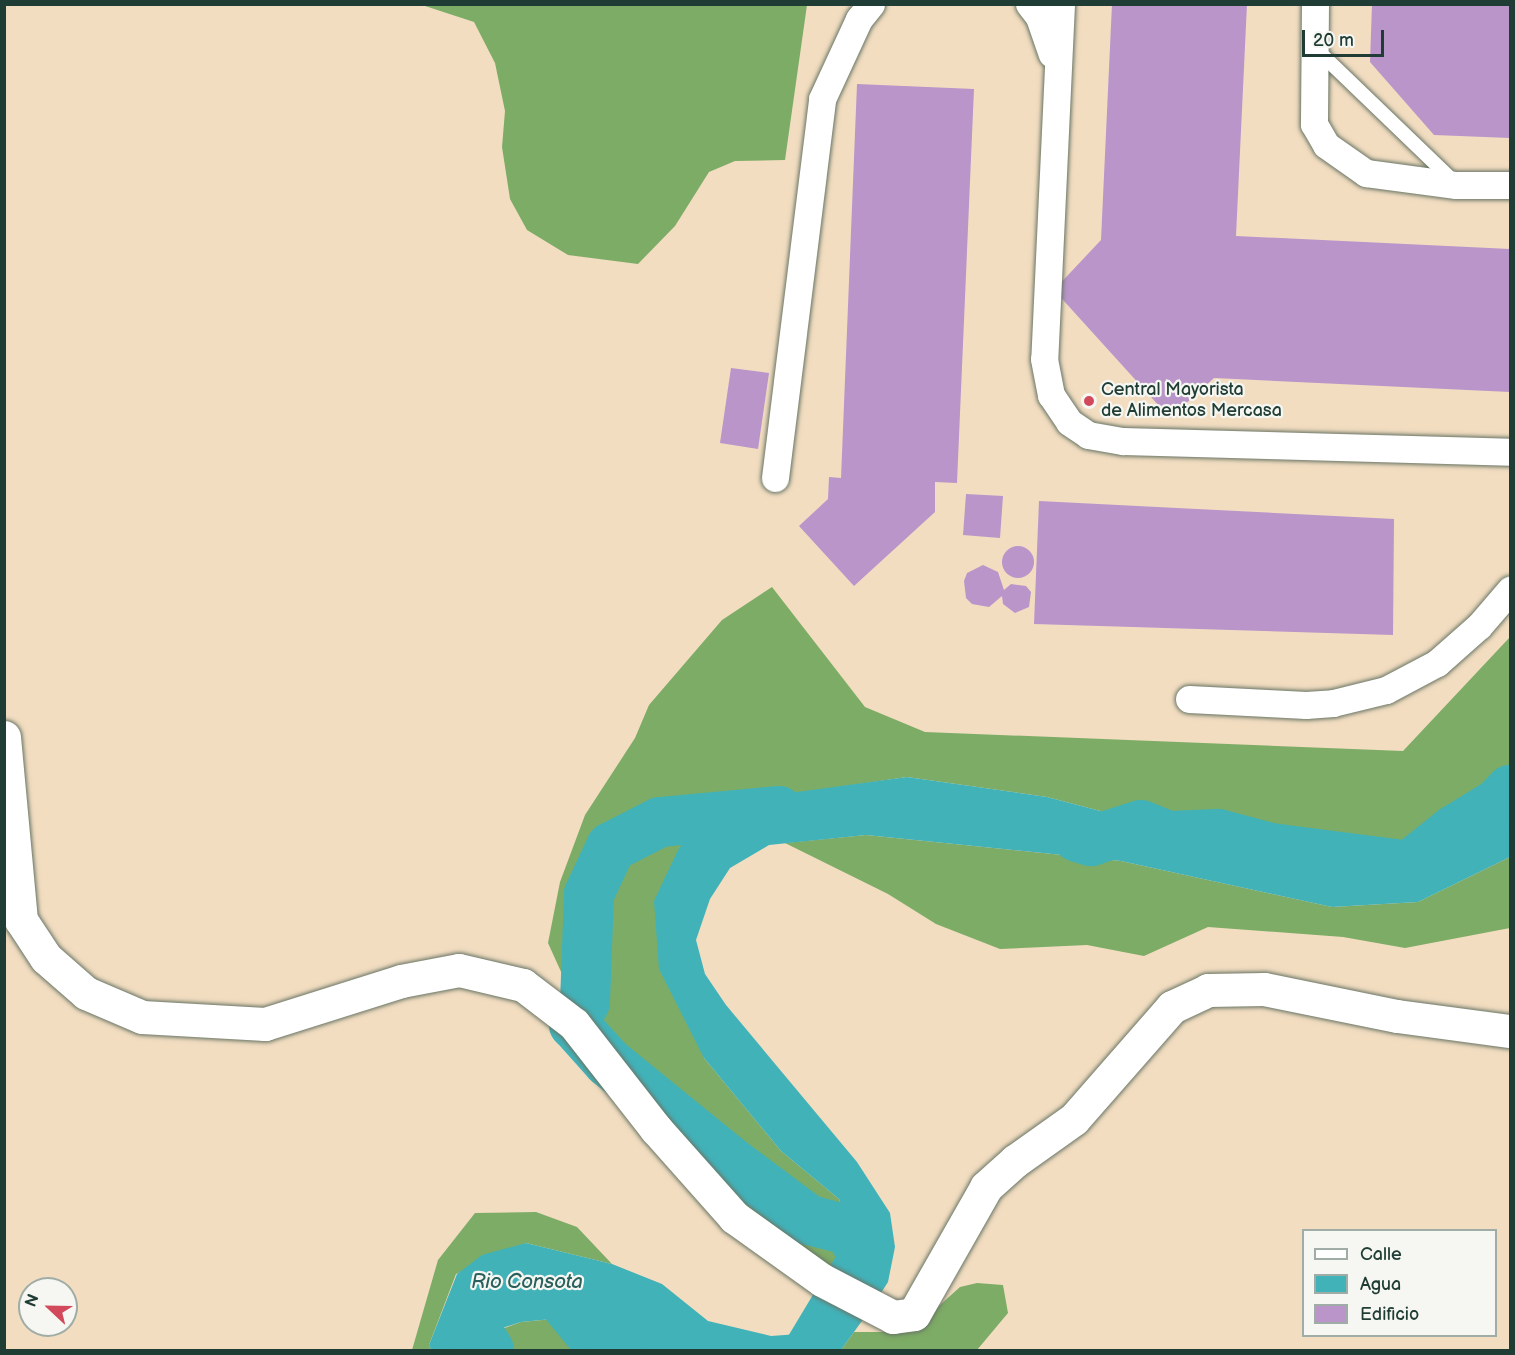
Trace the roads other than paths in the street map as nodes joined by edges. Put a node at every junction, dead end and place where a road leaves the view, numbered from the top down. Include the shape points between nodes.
1 (871, 4) edge
2 (1029, 4) edge
3 (1061, 4) edge
4 (1315, 4) edge
5 (1313, 46) junction
6 (1057, 67) junction
7 (1456, 185) junction
8 (1510, 185) edge
9 (1510, 453) edge
10 (775, 478) dead end
11 (1510, 590) edge
12 (1190, 699) dead end
13 (4, 737) edge
14 (1510, 1031) edge

1 - 10 street via 859,19 822,99
2 - 6 street via 1040,17
3 - 6 street
4 - 5 street
5 - 7 lane
5 - 7 street via 1314,124 1326,145 1366,173
6 - 9 street via 1044,359 1051,395 1069,422 1088,435 1123,441
7 - 8 street
11 - 12 street via 1479,626 1437,663 1386,690 1342,702 1306,705
13 - 14 street via 21,920 46,957 86,993 142,1017 265,1024 401,981 459,970 523,985 574,1024 656,1129 734,1217 822,1280 892,1317 914,1314 986,1187 1074,1119 1172,1007 1208,990 1264,989 1397,1016

